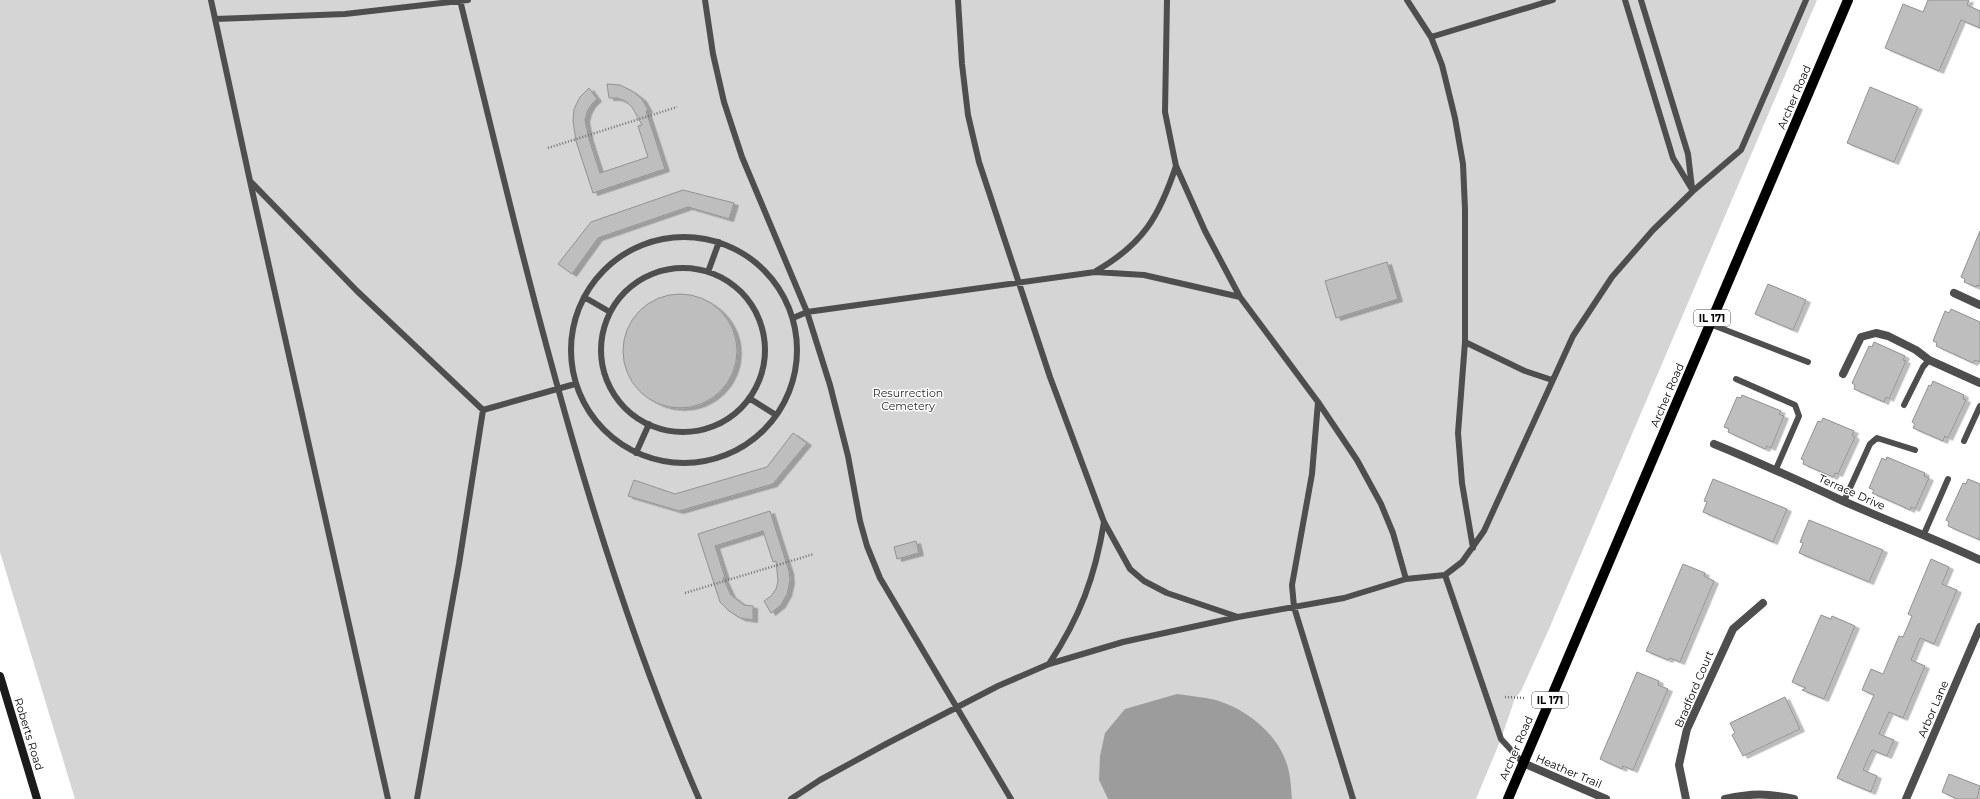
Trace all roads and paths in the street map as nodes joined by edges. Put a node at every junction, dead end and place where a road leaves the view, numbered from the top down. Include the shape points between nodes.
1 (211, 0) edge
2 (460, 0) edge
3 (468, 0) edge
4 (705, 0) edge
5 (958, 0) edge
6 (1167, 0) edge
7 (1407, 0) edge
8 (1553, 0) edge
9 (1625, 0) edge
10 (1641, 0) edge
11 (1806, 0) edge
12 (1848, 0) edge
13 (215, 19) junction
14 (1431, 37) junction
15 (677, 107) dead end
16 (548, 148) dead end
17 (1176, 166) junction
18 (250, 181) junction
19 (1693, 191) junction
20 (718, 242) junction
21 (708, 272) junction
22 (1095, 272) junction
23 (1019, 283) junction
24 (1954, 294) dead end
25 (584, 297) junction
26 (1240, 297) junction
27 (1980, 305) edge
28 (610, 312) junction
29 (807, 312) junction
30 (793, 318) junction
31 (1710, 324) junction
32 (1465, 342) junction
33 (1929, 360) junction
34 (1808, 362) dead end
35 (1843, 374) dead end
36 (1736, 379) dead end
37 (1552, 380) junction
38 (1980, 383) edge
39 (575, 384) junction
40 (557, 390) junction
41 (749, 398) junction
42 (1318, 402) junction
43 (1904, 405) dead end
44 (1980, 406) edge
45 (483, 410) junction
46 (776, 415) junction
47 (649, 424) junction
48 (1964, 440) dead end
49 (1714, 444) dead end
50 (1916, 450) dead end
51 (636, 453) junction
52 (1776, 469) junction
53 (1948, 479) dead end
54 (1844, 501) junction
55 (1104, 522) junction
56 (1924, 534) junction
57 (1472, 548) junction
58 (814, 554) dead end
59 (1980, 560) edge
60 (1445, 575) junction
61 (1406, 579) junction
62 (685, 593) dead end
63 (1763, 603) dead end
64 (1294, 607) junction
65 (1238, 617) junction
66 (1980, 627) edge
67 (1049, 664) junction
68 (0, 676) edge
69 (1505, 697) dead end
70 (1524, 698) dead end
71 (957, 707) junction
72 (1523, 763) junction
73 (37, 799) edge
74 (388, 799) edge
75 (417, 799) edge
76 (699, 799) edge
77 (790, 799) edge
78 (1011, 799) edge
79 (1353, 799) edge
80 (1508, 799) edge
81 (1606, 799) edge
82 (1686, 799) edge
83 (1725, 799) edge
84 (1794, 799) edge
85 (1906, 799) edge

1 - 13 lane
2 - 3 lane
2 - 13 lane via 345,14
2 - 40 lane
4 - 29 lane via 713,54 724,102 742,157
5 - 23 lane via 968,115 979,162
6 - 17 lane via 1165,112
7 - 14 lane
8 - 14 lane
9 - 19 lane via 1673,158
10 - 19 lane via 1688,154
11 - 19 lane via 1746,142 1733,159
12 - 31 main road, Archer Road / IL 171
13 - 18 lane
14 - 32 lane via 1442,65 1463,164
15 - 16 path
17 - 22 lane via 1159,210 1147,228 1118,258
17 - 26 lane via 1205,231
18 - 45 lane via 357,290
18 - 74 lane
19 - 37 lane via 1653,230 1612,277 1573,336
20 - 21 lane
20 - 25 lane via 692,237 671,238 638,247 614,261 594,280
20 - 30 lane via 744,254 765,271 782,293
21 - 28 lane via 678,268 651,274 627,290
21 - 41 lane via 730,282 741,291 757,313 762,326 764,364 756,388
22 - 23 lane
22 - 26 lane via 1144,275
23 - 29 lane
23 - 55 lane via 1050,377
24 - 27 street
25 - 28 lane
25 - 39 lane via 572,330 570,357
26 - 42 lane
28 - 47 lane via 605,324 601,352 607,379 621,403
29 - 30 lane
29 - 71 lane via 848,456 867,546 880,578
30 - 46 lane via 797,341 796,364 791,387
31 - 34 lane
31 - 72 main road, Archer Road / IL 171
32 - 37 lane via 1525,371
32 - 57 lane via 1458,433 1462,483
33 - 35 street via 1916,350 1876,333 1861,337
33 - 38 street
33 - 43 lane
36 - 52 lane via 1796,405 1800,416
37 - 57 lane via 1487,525
39 - 40 lane
39 - 51 lane via 584,406 598,425 616,441
40 - 45 lane
40 - 76 lane via 642,651
41 - 46 lane
41 - 47 lane via 732,416 709,428 682,432
42 - 61 lane via 1357,460 1381,504 1393,533
42 - 64 lane via 1312,474 1292,585
44 - 48 lane
45 - 75 lane via 459,564
46 - 51 lane via 766,428 748,443 728,454 705,461 658,461
47 - 51 lane
49 - 52 street, Terrace Drive
50 - 54 lane via 1877,438 1870,444
52 - 54 street, Terrace Drive
53 - 56 lane
54 - 56 street, Terrace Drive
55 - 65 lane via 1130,569 1144,581 1167,593
55 - 67 lane via 1099,556 1078,616
56 - 59 street, Terrace Drive
57 - 60 lane via 1462,562
58 - 62 path
60 - 61 lane
60 - 72 lane via 1501,739
61 - 64 lane via 1344,598
63 - 82 street, Bradford Court via 1733,629 1687,730 1679,765
64 - 65 lane
64 - 79 lane
65 - 67 lane via 1123,642
66 - 85 street, Arbor Lane
67 - 71 lane
68 - 73 street, Roberts Road
69 - 70 path
71 - 77 lane via 833,773
71 - 78 lane
72 - 80 main road, Archer Road / IL 171
72 - 81 street, Heather Trail
83 - 84 street via 1770,793

